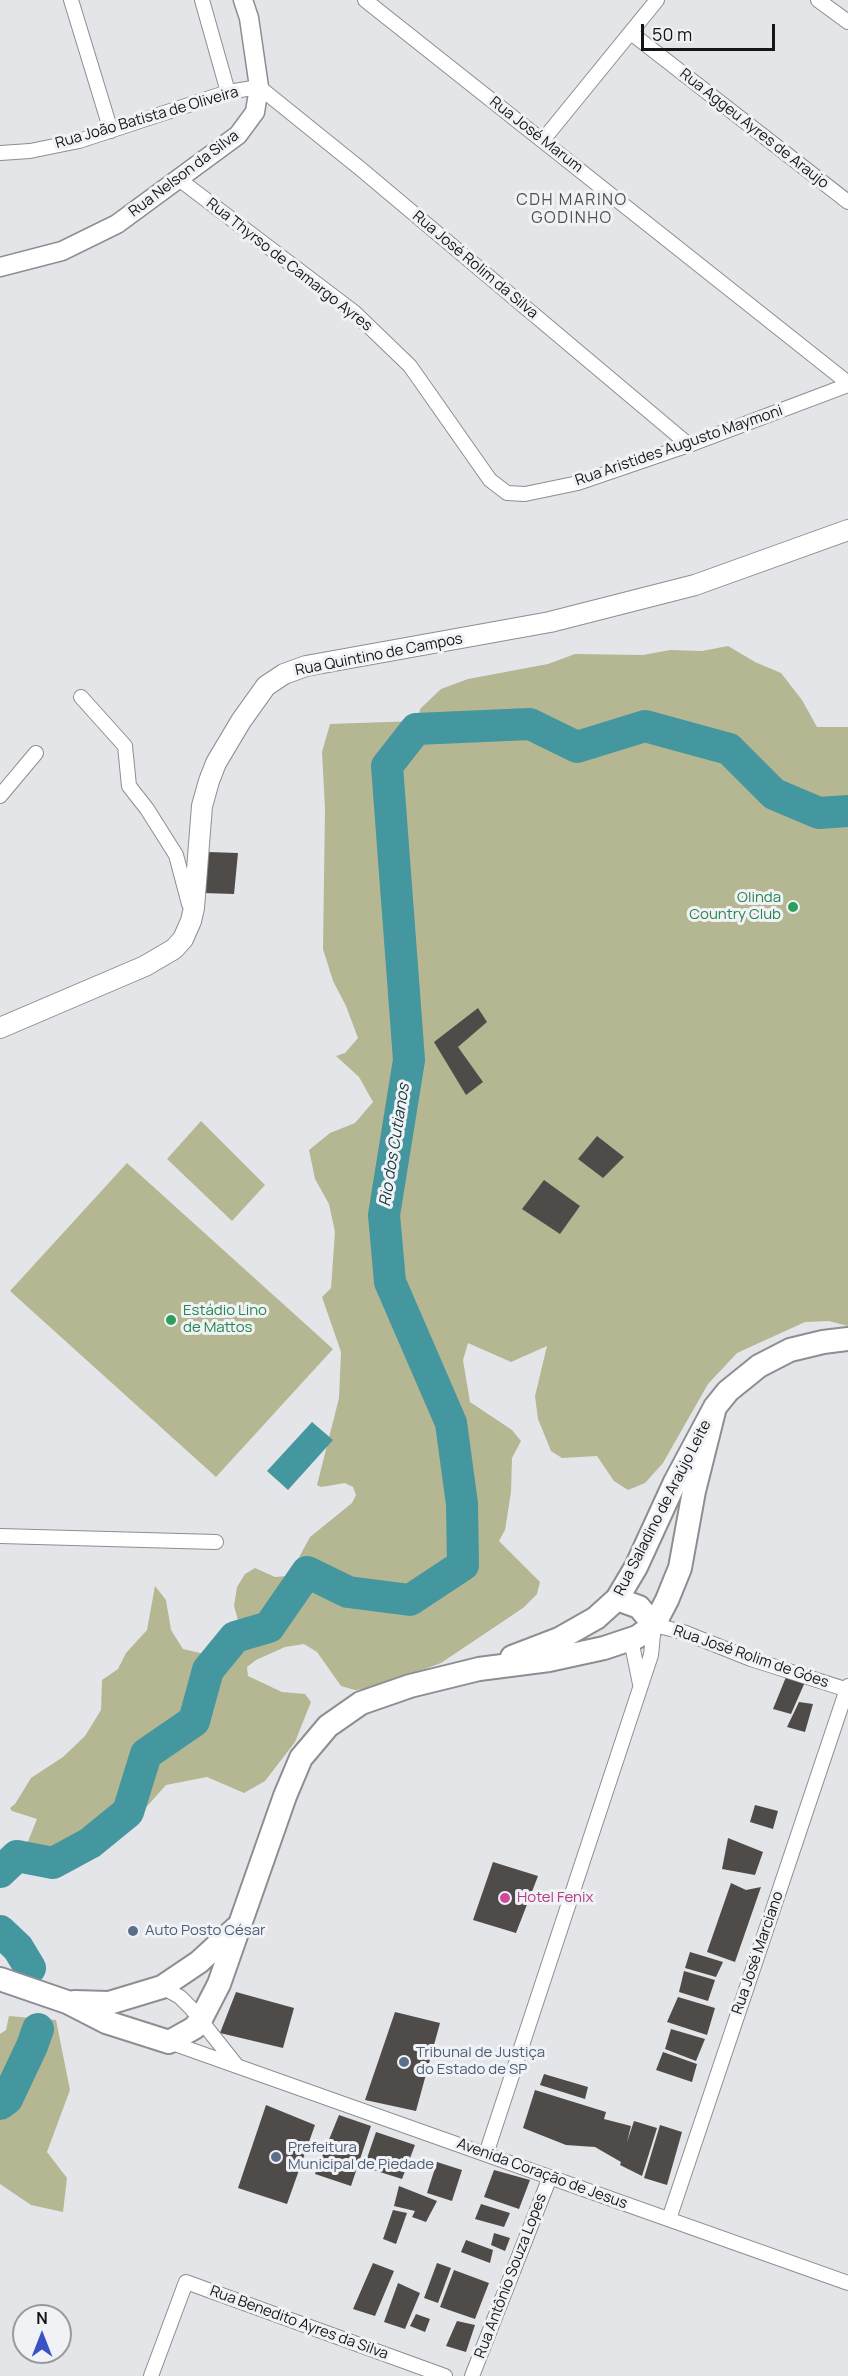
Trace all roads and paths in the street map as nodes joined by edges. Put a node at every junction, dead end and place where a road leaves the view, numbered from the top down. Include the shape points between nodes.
1 (71, 0) edge
2 (202, 0) edge
3 (243, 0) edge
4 (365, 0) edge
5 (657, 0) edge
6 (818, 0) edge
7 (848, 22) edge
8 (632, 33) junction
9 (259, 87) junction
10 (228, 92) junction
11 (111, 131) junction
12 (543, 140) junction
13 (0, 153) edge
14 (180, 180) junction
15 (848, 202) edge
16 (0, 267) edge
17 (848, 384) edge
18 (690, 445) junction
19 (507, 493) joint
20 (848, 530) edge
21 (81, 697) dead end
22 (36, 753) dead end
23 (0, 796) edge
24 (191, 921) junction
25 (0, 1028) edge
26 (848, 1339) edge
27 (715, 1407) junction
28 (0, 1536) edge
29 (216, 1542) dead end
30 (613, 1604) junction
31 (654, 1625) junction
32 (631, 1640) junction
33 (479, 1669) junction
34 (640, 1686) junction
35 (848, 1689) edge
36 (240, 1925) junction
37 (0, 1979) edge
38 (162, 1987) junction
39 (68, 2002) junction
40 (200, 2021) junction
41 (169, 2042) junction
42 (237, 2066) junction
43 (486, 2154) junction
44 (550, 2177) junction
45 (669, 2219) junction
46 (848, 2283) edge
47 (152, 2376) edge
48 (445, 2376) edge
49 (472, 2376) edge

1 - 11 street
2 - 10 street
3 - 9 street, Rua Nelson da Silva
4 - 12 street, Rua José Marum
5 - 8 street
6 - 7 street
8 - 12 street
8 - 15 street, Rua Aggeu Ayres de Araujo
9 - 10 street, Rua João Batista de Oliveira
9 - 14 street, Rua Nelson da Silva via 255,112 238,135
9 - 18 street, Rua José Rolim da Silva
10 - 11 street, Rua João Batista de Oliveira
11 - 13 street, Rua João Batista de Oliveira via 30,151
12 - 17 street, Rua José Marum
14 - 16 street, Rua Nelson da Silva via 117,225 62,251
14 - 19 street, Rua Thyrso de Camargo Ayres via 354,312 410,366 490,480
17 - 18 street, Rua Aristides Augusto Maymoni
18 - 19 street, Rua Aristides Augusto Maymoni via 578,483 525,494
20 - 24 main road, Rua Quintino de Campos via 695,585 550,622 306,666 284,674 266,686 241,721 209,781 202,806
21 - 24 street via 125,746 129,786 176,855 188,894
22 - 23 street
24 - 25 main road, Rua Quintino de Campos via 183,939 162,957
26 - 27 main road, Rua Saladino de Araújo Leite via 790,1350 759,1366 728,1390
27 - 30 main road, Rua Saladino de Araújo Leite via 636,1567
27 - 31 main road, Rua Saladino de Araújo Leite via 680,1568
28 - 29 street
30 - 31 main road via 639,1607
30 - 32 main road via 609,1619 613,1628
30 - 33 main road, Rua Saladino de Araújo Leite via 559,1639
31 - 32 main road, Rua Saladino de Araújo Leite
31 - 34 street via 651,1655
31 - 35 street, Rua José Rolim de Góes
32 - 33 main road, Rua Saladino de Araújo Leite via 549,1660
32 - 34 street
33 - 36 main road, Rua Saladino de Araújo Leite via 361,1703 328,1726 301,1758
34 - 43 street
35 - 45 street, Rua José Marciano
36 - 38 main road, Rua Saladino de Araújo Leite via 199,1962
36 - 40 main road, Rua Saladino de Araújo Leite via 219,1984
37 - 39 main road
38 - 39 main road, Rua Saladino de Araújo Leite via 109,2003
38 - 40 street via 180,1997
39 - 41 main road, Avenida Coração de Jesus via 106,2022
40 - 41 main road, Rua Saladino de Araújo Leite
40 - 42 street
41 - 42 street, Avenida Coração de Jesus
42 - 43 street, Avenida Coração de Jesus
43 - 44 street, Avenida Coração de Jesus
44 - 45 street, Avenida Coração de Jesus
44 - 49 street, Rua Antônio Souza Lopes
45 - 46 street, Avenida Coração de Jesus
47 - 48 street, Rua Benedito Ayres da Silva via 186,2282

